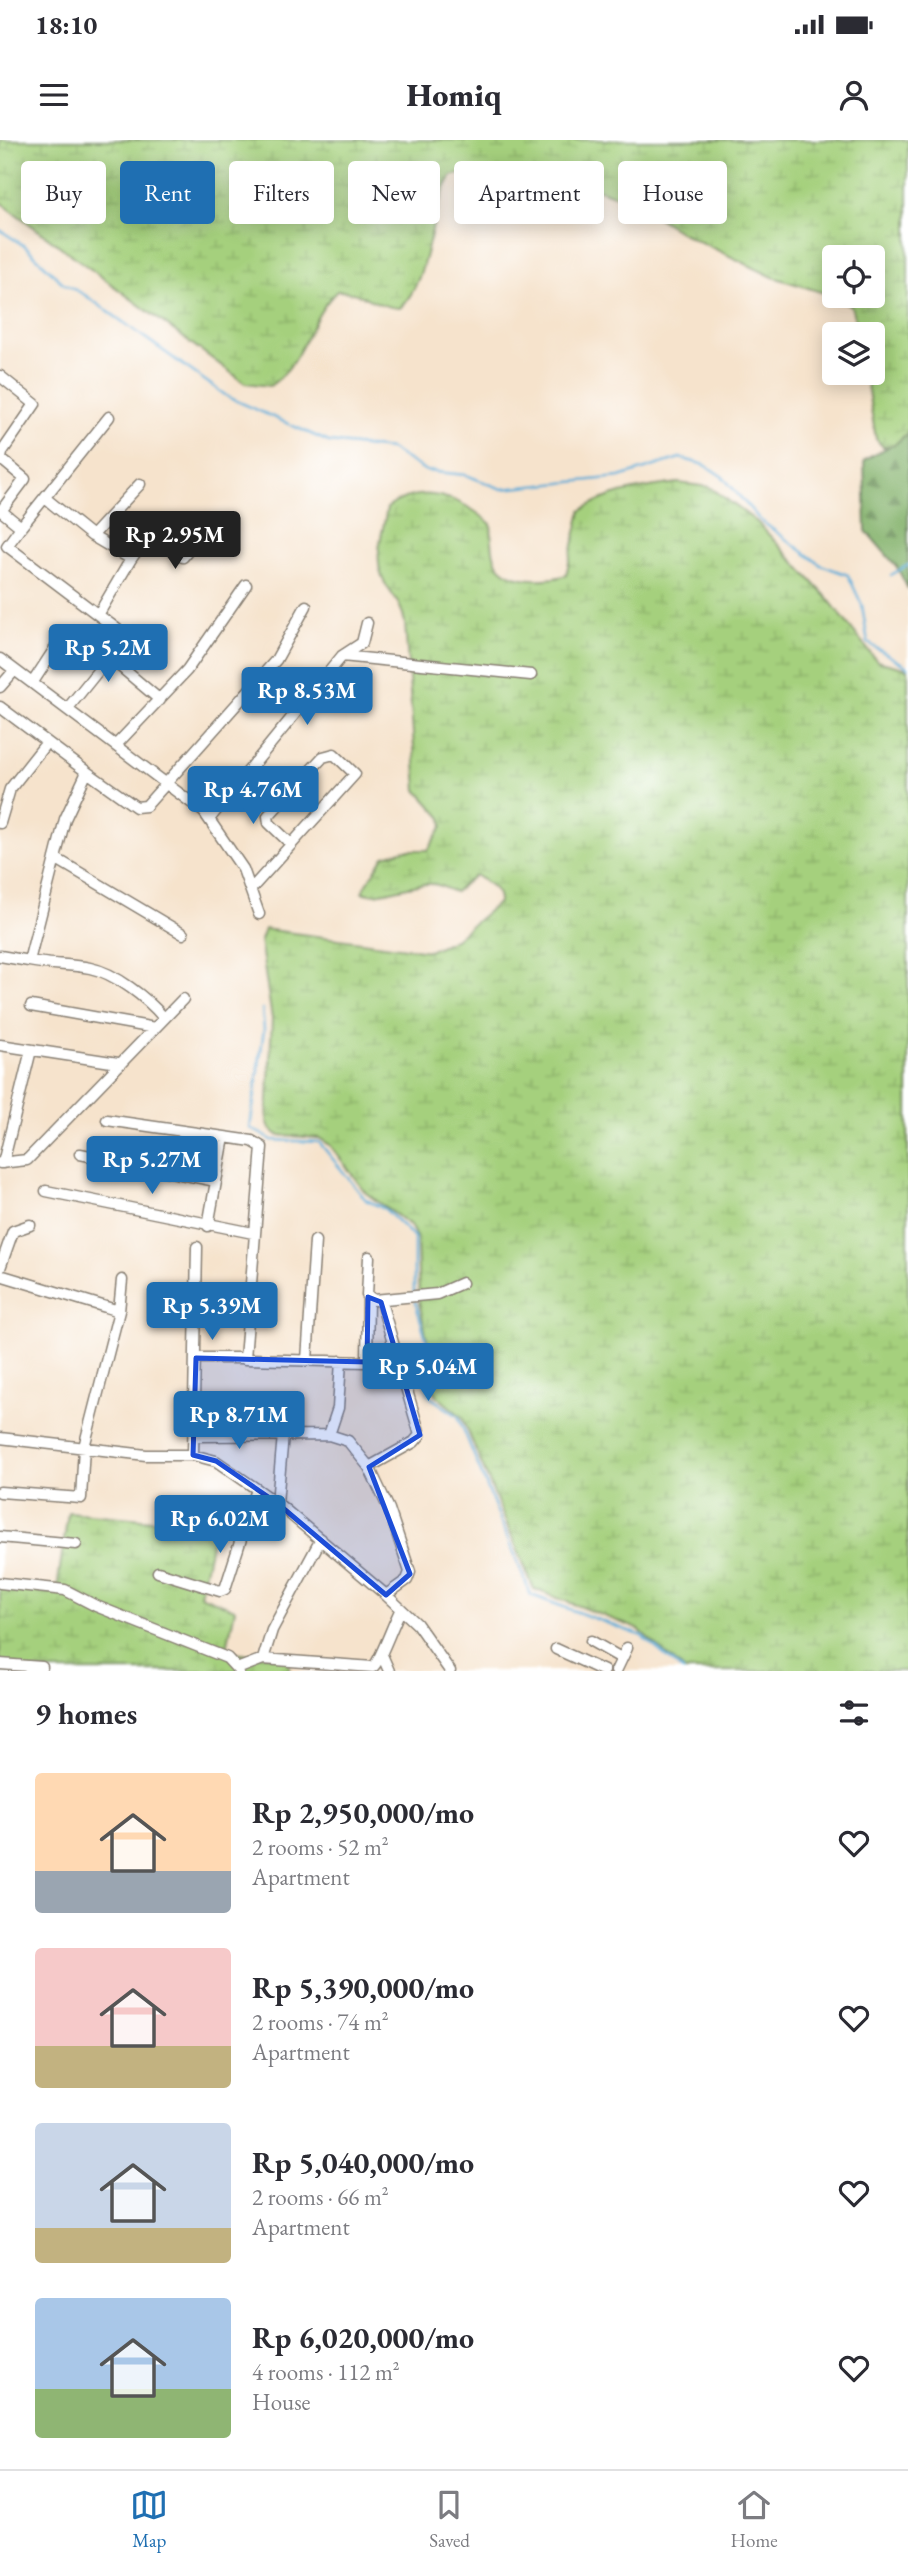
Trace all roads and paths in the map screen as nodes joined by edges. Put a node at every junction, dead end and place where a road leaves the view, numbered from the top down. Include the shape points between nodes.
1 (0, 376) edge
2 (109, 417) dead end
3 (140, 484) dead end
4 (46, 498) junction
5 (1, 511) edge
6 (160, 518) dead end
7 (21, 527) junction
8 (148, 534) junction
9 (92, 536) junction
10 (194, 543) dead end
11 (3, 550) edge
12 (131, 559) junction
13 (246, 585) dead end
14 (306, 606) dead end
15 (98, 615) junction
16 (367, 622) dead end
17 (65, 632) dead end
18 (126, 636) junction
19 (147, 653) dead end
20 (342, 656) junction
21 (109, 657) junction
22 (0, 659) edge
23 (14, 671) junction
24 (531, 675) dead end
25 (33, 681) junction
26 (0, 687) edge
27 (160, 700) junction
28 (0, 707) edge
29 (68, 708) junction
30 (47, 742) junction
31 (116, 745) junction
32 (87, 772) junction
33 (166, 780) junction
34 (0, 781) edge
35 (10, 789) junction
36 (210, 818) junction
37 (0, 823) edge
38 (291, 845) junction
39 (55, 858) junction
40 (251, 889) junction
41 (259, 914) dead end
42 (183, 934) dead end
43 (0, 956) edge
44 (29, 961) junction
45 (183, 999) dead end
46 (31, 1006) dead end
47 (163, 1017) junction
48 (155, 1028) junction
49 (0, 1045) edge
50 (31, 1050) junction
51 (118, 1063) junction
52 (107, 1120) dead end
53 (224, 1137) junction
54 (80, 1154) dead end
55 (2, 1163) edge
56 (216, 1181) junction
57 (46, 1191) dead end
58 (30, 1225) dead end
59 (208, 1226) junction
60 (253, 1233) junction
61 (315, 1241) dead end
62 (197, 1247) dead end
63 (369, 1257) dead end
64 (0, 1268) edge
65 (0, 1275) edge
66 (122, 1280) dead end
67 (462, 1283) dead end
68 (368, 1297) junction
69 (381, 1302) junction
70 (120, 1311) junction
71 (196, 1358) junction
72 (400, 1358) junction
73 (245, 1359) junction
74 (307, 1360) junction
75 (341, 1361) junction
76 (366, 1362) junction
77 (283, 1435) junction
78 (329, 1435) junction
79 (194, 1436) junction
80 (0, 1438) edge
81 (85, 1447) junction
82 (193, 1455) junction
83 (369, 1467) junction
84 (257, 1489) junction
85 (0, 1492) edge
86 (277, 1503) junction
87 (0, 1537) edge
88 (321, 1539) junction
89 (76, 1545) dead end
90 (158, 1572) dead end
91 (0, 1583) edge
92 (386, 1595) junction
93 (401, 1609) junction
94 (591, 1641) dead end
95 (627, 1648) dead end
96 (556, 1649) dead end
97 (382, 1655) junction
98 (621, 1658) junction
99 (263, 1659) junction
100 (0, 1664) edge
101 (42, 1667) dead end
102 (238, 1670) edge
103 (389, 1671) edge
104 (450, 1671) edge
105 (604, 1671) edge
106 (616, 1671) edge

1 - 5 street via 36,404 2,452 1,459 25,479
2 - 4 street
3 - 9 street
4 - 7 street
4 - 9 street
5 - 7 street
6 - 8 street
7 - 11 street
8 - 10 street via 183,557
8 - 12 street
9 - 12 street
11 - 15 street
12 - 15 street
13 - 27 street via 187,670
14 - 33 street via 276,660
15 - 18 street
16 - 20 street via 362,643
17 - 25 street
18 - 19 street
18 - 21 street
20 - 24 street
20 - 36 street
21 - 27 street
21 - 29 street
22 - 23 street
23 - 25 street
23 - 26 street
25 - 29 street
27 - 31 street
28 - 30 street
29 - 31 street
30 - 32 street
30 - 35 street
31 - 33 street
32 - 33 street via 142,808
32 - 39 street via 65,819
33 - 36 street
34 - 35 street
35 - 37 street
36 - 40 street
38 - 38 street via 355,774 334,754 323,757 268,816 269,823
38 - 40 street
39 - 42 street
39 - 44 street
40 - 41 street
43 - 44 street
44 - 47 street via 106,974
45 - 47 street
46 - 48 street
47 - 48 street
48 - 51 street via 137,1050
49 - 50 street
50 - 51 street
50 - 55 street
51 - 55 street via 27,1160
52 - 53 street
53 - 56 street
53 - 60 street via 262,1147
54 - 56 street
56 - 59 street
57 - 59 street
58 - 64 street via 13,1231
59 - 60 street
60 - 73 street
61 - 74 street
62 - 71 street
63 - 68 street
65 - 70 street
66 - 70 street
67 - 69 street via 437,1294
68 - 69 street
68 - 76 street
69 - 72 street
70 - 81 street
71 - 73 street
71 - 79 street
72 - 76 street
72 - 83 street via 420,1437
73 - 74 street
74 - 75 street
75 - 76 street
75 - 78 street via 338,1408
77 - 78 street
77 - 79 street
77 - 86 street
78 - 83 street via 354,1445
79 - 82 street
80 - 81 street
81 - 82 street
81 - 85 street via 81,1499
82 - 84 street via 216,1461
83 - 92 street via 397,1529 410,1574
84 - 86 street
84 - 90 street via 225,1590
86 - 88 street
87 - 89 street
88 - 92 street
88 - 99 street via 277,1621
91 - 102 street via 65,1590 227,1658
92 - 93 street
93 - 97 street
93 - 104 street
94 - 98 street
95 - 98 street
96 - 105 street
97 - 99 street via 377,1664 364,1669
97 - 103 street
98 - 106 street
99 - 102 street
100 - 101 street

